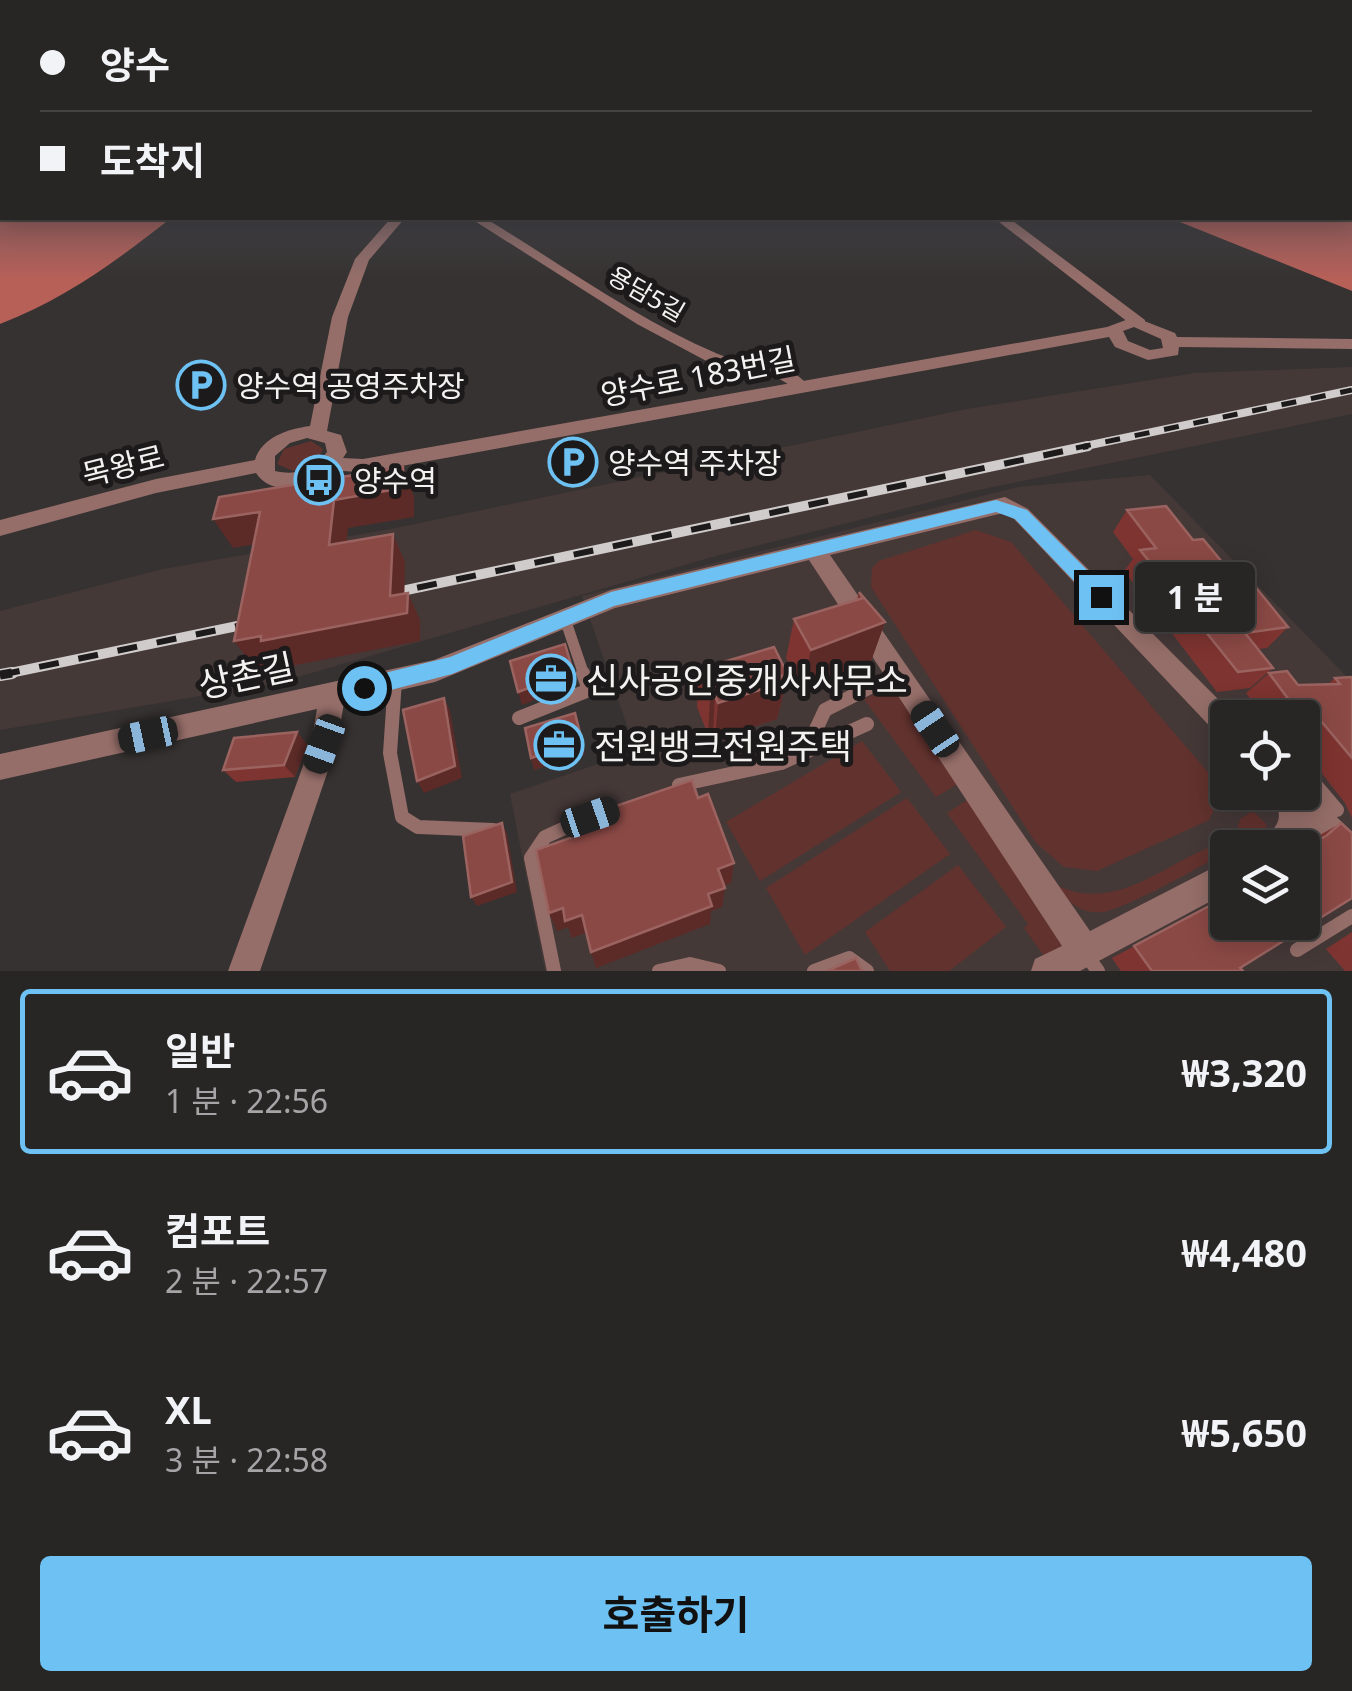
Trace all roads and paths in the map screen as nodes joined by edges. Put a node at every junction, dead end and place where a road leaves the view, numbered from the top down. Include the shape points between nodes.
1 (396, 220) edge
2 (480, 220) edge
3 (1004, 220) edge
4 (1139, 323) junction
5 (1119, 338) junction
6 (1174, 342) junction
7 (1352, 344) edge
8 (801, 388) junction
9 (318, 432) junction
10 (329, 464) junction
11 (262, 465) junction
12 (0, 528) edge
13 (814, 551) junction
14 (564, 619) junction
15 (897, 673) junction
16 (395, 680) junction
17 (332, 695) junction
18 (1208, 707) edge
19 (519, 718) dead end
20 (867, 724) dead end
21 (805, 753) junction
22 (0, 767) edge
23 (1320, 791) edge
24 (656, 794) edge
25 (1308, 810) edge
26 (1336, 810) dead end
27 (590, 817) edge
28 (493, 830) edge
29 (1352, 853) edge
30 (1210, 886) edge
31 (1352, 916) edge
32 (1297, 950) edge
33 (1091, 961) edge
34 (244, 971) edge
35 (554, 971) edge
36 (659, 971) edge
37 (719, 971) edge
38 (814, 971) edge
39 (867, 971) edge
40 (1047, 971) edge

1 - 9 street via 362,260 345,302
2 - 8 street, 용담5길 via 643,321 718,360 774,368
3 - 4 street
4 - 5 street, 양수로 183번길 via 1125,323
4 - 6 street
5 - 6 street, 양수로 183번길 via 1158,355 1172,351
5 - 8 street, 양수로 183번길 via 1078,339
6 - 7 street
8 - 10 street, 양수로 183번길 via 363,466
9 - 10 street via 338,445
9 - 11 street, 목왕로 via 284,439
10 - 11 street, 목왕로 via 288,481 268,476
11 - 12 street, 목왕로
13 - 14 street, 상촌길 via 611,599
13 - 15 street
13 - 18 street, 상촌길 via 996,506 1014,509
14 - 16 street, 상촌길 via 452,666
14 - 19 lane via 588,692
15 - 21 lane via 825,710
15 - 33 street
16 - 17 street, 상촌길
16 - 28 lane via 390,753 406,823
17 - 22 street, 상촌길
17 - 34 street, 상촌길 via 324,744
20 - 21 lane
21 - 24 lane
23 - 26 lane
25 - 29 street
27 - 35 lane via 545,837 530,858
30 - 33 street
31 - 32 lane
33 - 40 street
36 - 37 lane via 690,964
38 - 39 lane via 850,958

